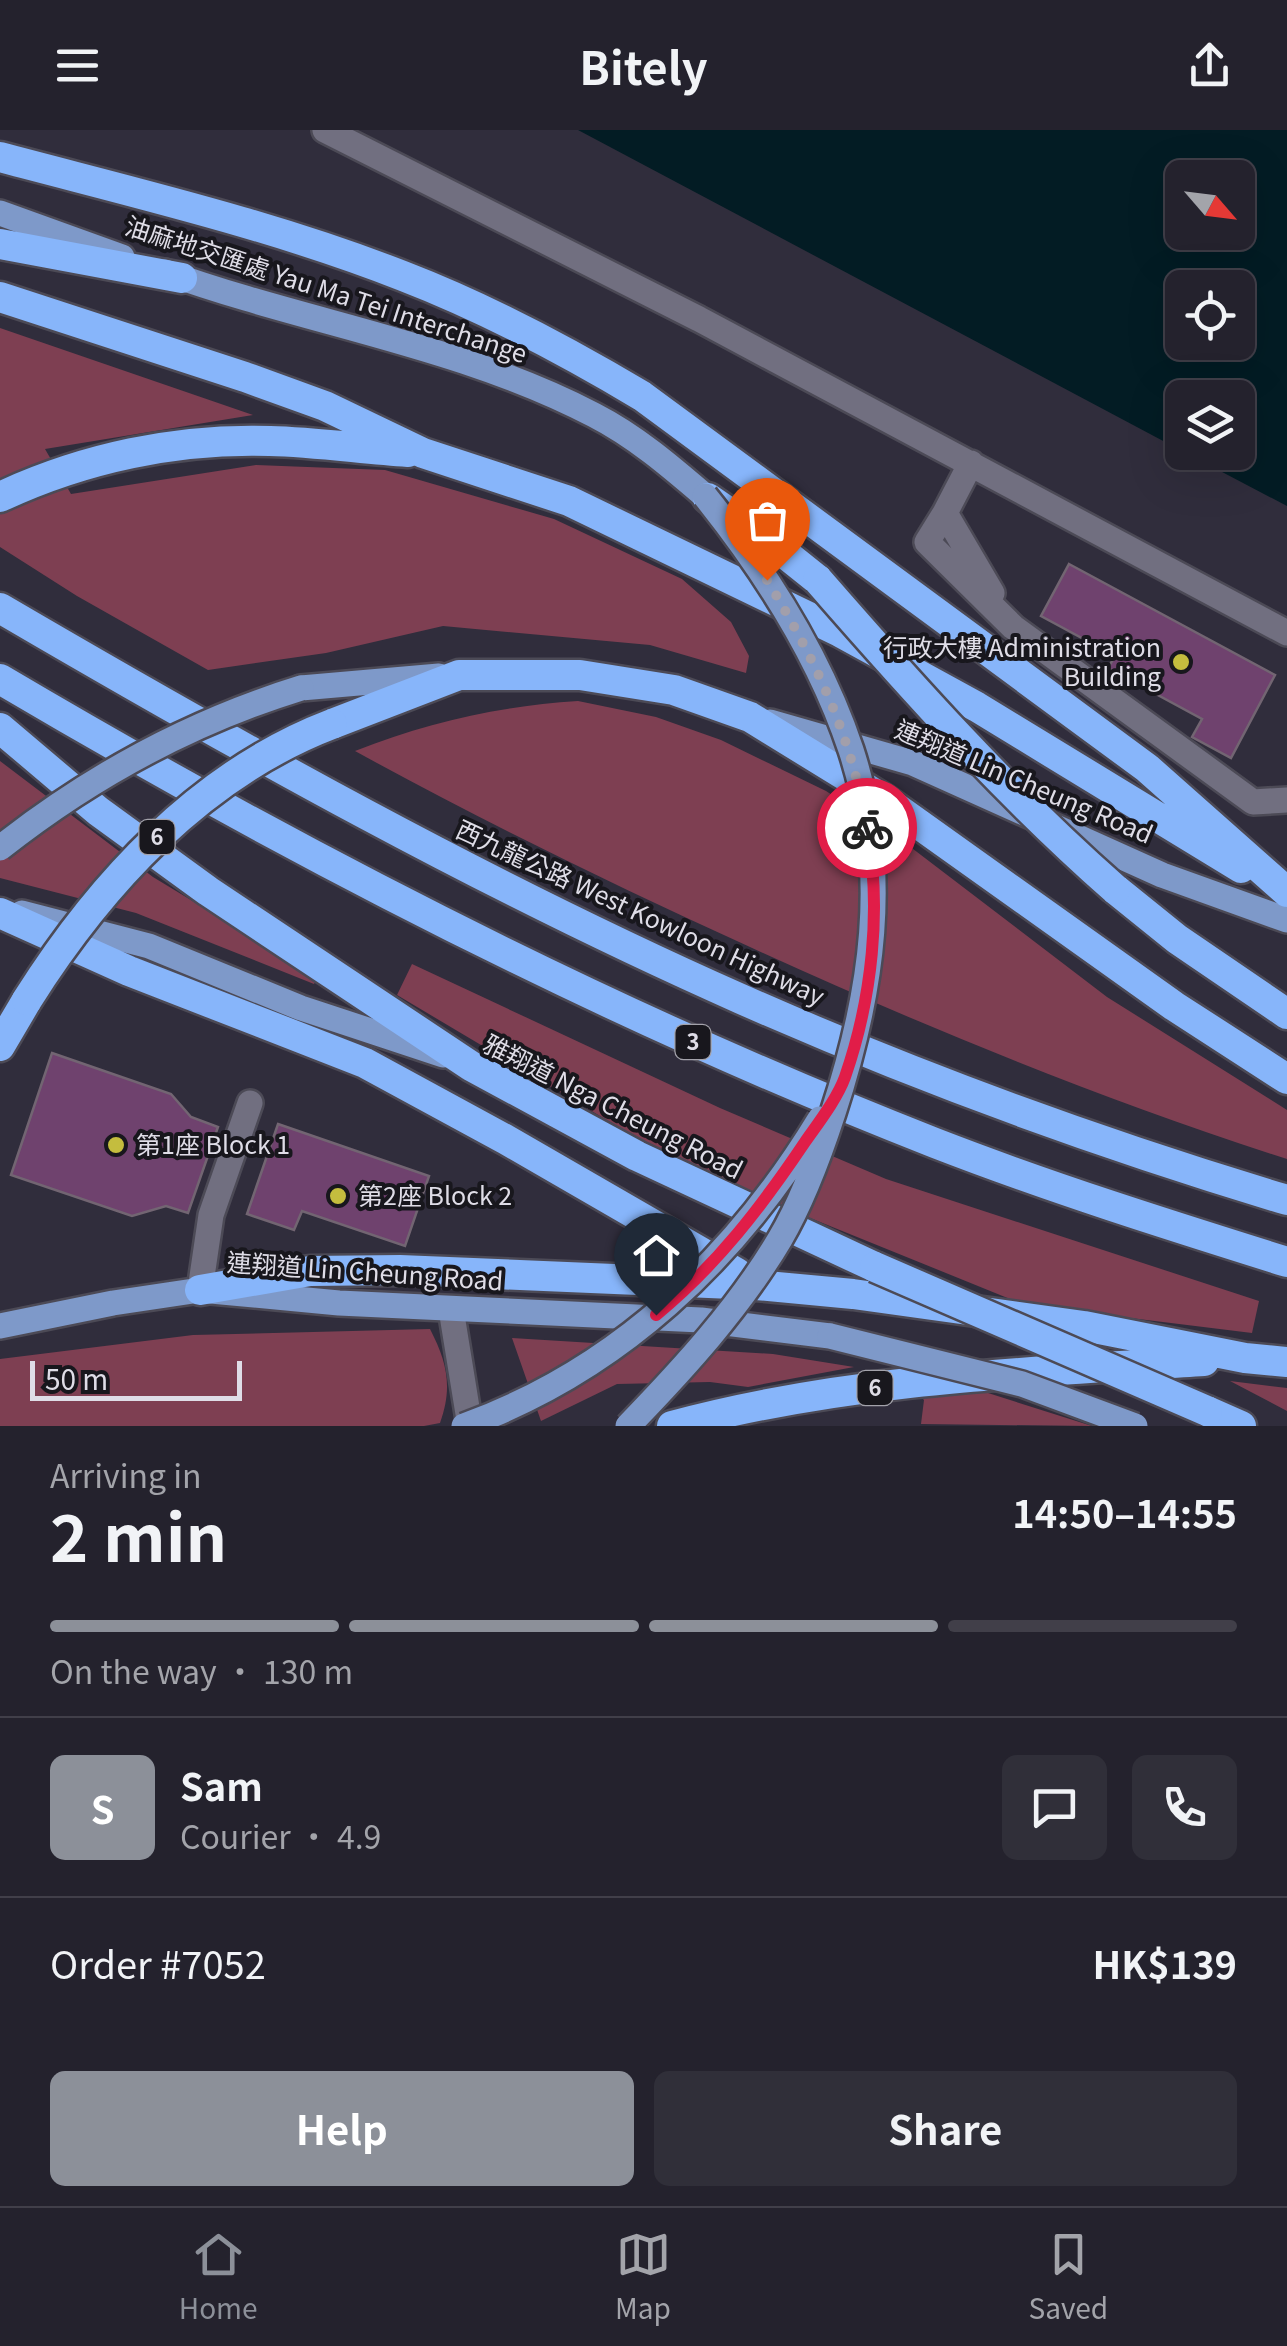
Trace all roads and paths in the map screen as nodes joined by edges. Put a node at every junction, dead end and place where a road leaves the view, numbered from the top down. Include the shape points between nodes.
1 (326, 130) edge
2 (0, 156) edge
3 (0, 212) edge
4 (0, 244) edge
5 (182, 278) junction
6 (0, 297) edge
7 (423, 453) junction
8 (971, 463) junction
9 (706, 496) junction
10 (0, 497) edge
11 (0, 608) edge
12 (1287, 634) edge
13 (459, 675) junction
14 (0, 679) edge
15 (750, 717) junction
16 (0, 728) edge
17 (1287, 800) edge
18 (0, 848) edge
19 (1287, 893) edge
20 (0, 910) edge
21 (1287, 920) edge
22 (1287, 1014) edge
23 (0, 1046) edge
24 (471, 1066) junction
25 (1287, 1079) edge
26 (844, 1081) junction
27 (250, 1103) dead end
28 (1287, 1200) edge
29 (1287, 1262) edge
30 (756, 1285) junction
31 (200, 1290) junction
32 (452, 1310) junction
33 (0, 1326) edge
34 (1245, 1358) junction
35 (1287, 1362) edge
36 (1239, 1425) edge
37 (467, 1426) edge
38 (628, 1426) edge
39 (672, 1426) edge
40 (1135, 1426) edge

1 - 8 lane
2 - 19 highway via 289,236 404,276 574,355 642,396 1147,768
3 - 5 main road, 油麻地交匯處 Yau Ma Tei Interchange
4 - 5 highway
5 - 9 main road, 油麻地交匯處 Yau Ma Tei Interchange via 460,360 555,396 642,443
6 - 7 highway via 277,388
7 - 10 highway via 272,440 214,442 70,467
7 - 19 highway via 569,501 840,632
8 - 12 lane
8 - 17 lane via 944,512 1012,627 1253,802
9 - 22 highway, bridge via 818,580 963,744 1070,850 1177,939
9 - 26 main road, 油麻地交匯處 Yau Ma Tei Interchange, bridge via 752,554 800,635 851,750 862,795 874,913 860,1026
11 - 28 highway, 西九龍公路 West Kowloon Highway / 3 via 505,887 742,999 1126,1151
13 - 15 highway, 連翔道 Lin Cheung Road via 580,675 674,690
13 - 18 main road, 連翔道 Lin Cheung Road, bridge via 301,688 204,724 83,789
13 - 23 highway, 6, bridge via 282,748 190,808 84,918
14 - 29 highway, 3 via 364,884 720,1055 938,1144
15 - 21 main road, 連翔道 Lin Cheung Road via 913,763 1162,875
15 - 25 highway via 885,800
16 - 24 highway via 145,845
20 - 24 main road, 雅翔道 Nga Cheung Road via 149,946 301,1008
20 - 30 highway via 130,971 364,1063
24 - 36 highway, 雅翔道 Nga Cheung Road, bridge via 636,1156
26 - 37 main road, bridge via 765,1202 682,1294 575,1374
26 - 38 main road, 油麻地交匯處 Yau Ma Tei Interchange, bridge via 781,1237 714,1331
27 - 31 lane via 211,1215
30 - 31 highway via 400,1270 310,1271
30 - 34 highway via 1084,1326
31 - 32 main road, 連翔道 Lin Cheung Road
31 - 33 main road, 連翔道 Lin Cheung Road
32 - 37 lane
32 - 40 main road, 連翔道 Lin Cheung Road, bridge via 701,1320 830,1336 1022,1384
34 - 35 highway
34 - 39 highway, 6 via 902,1384

